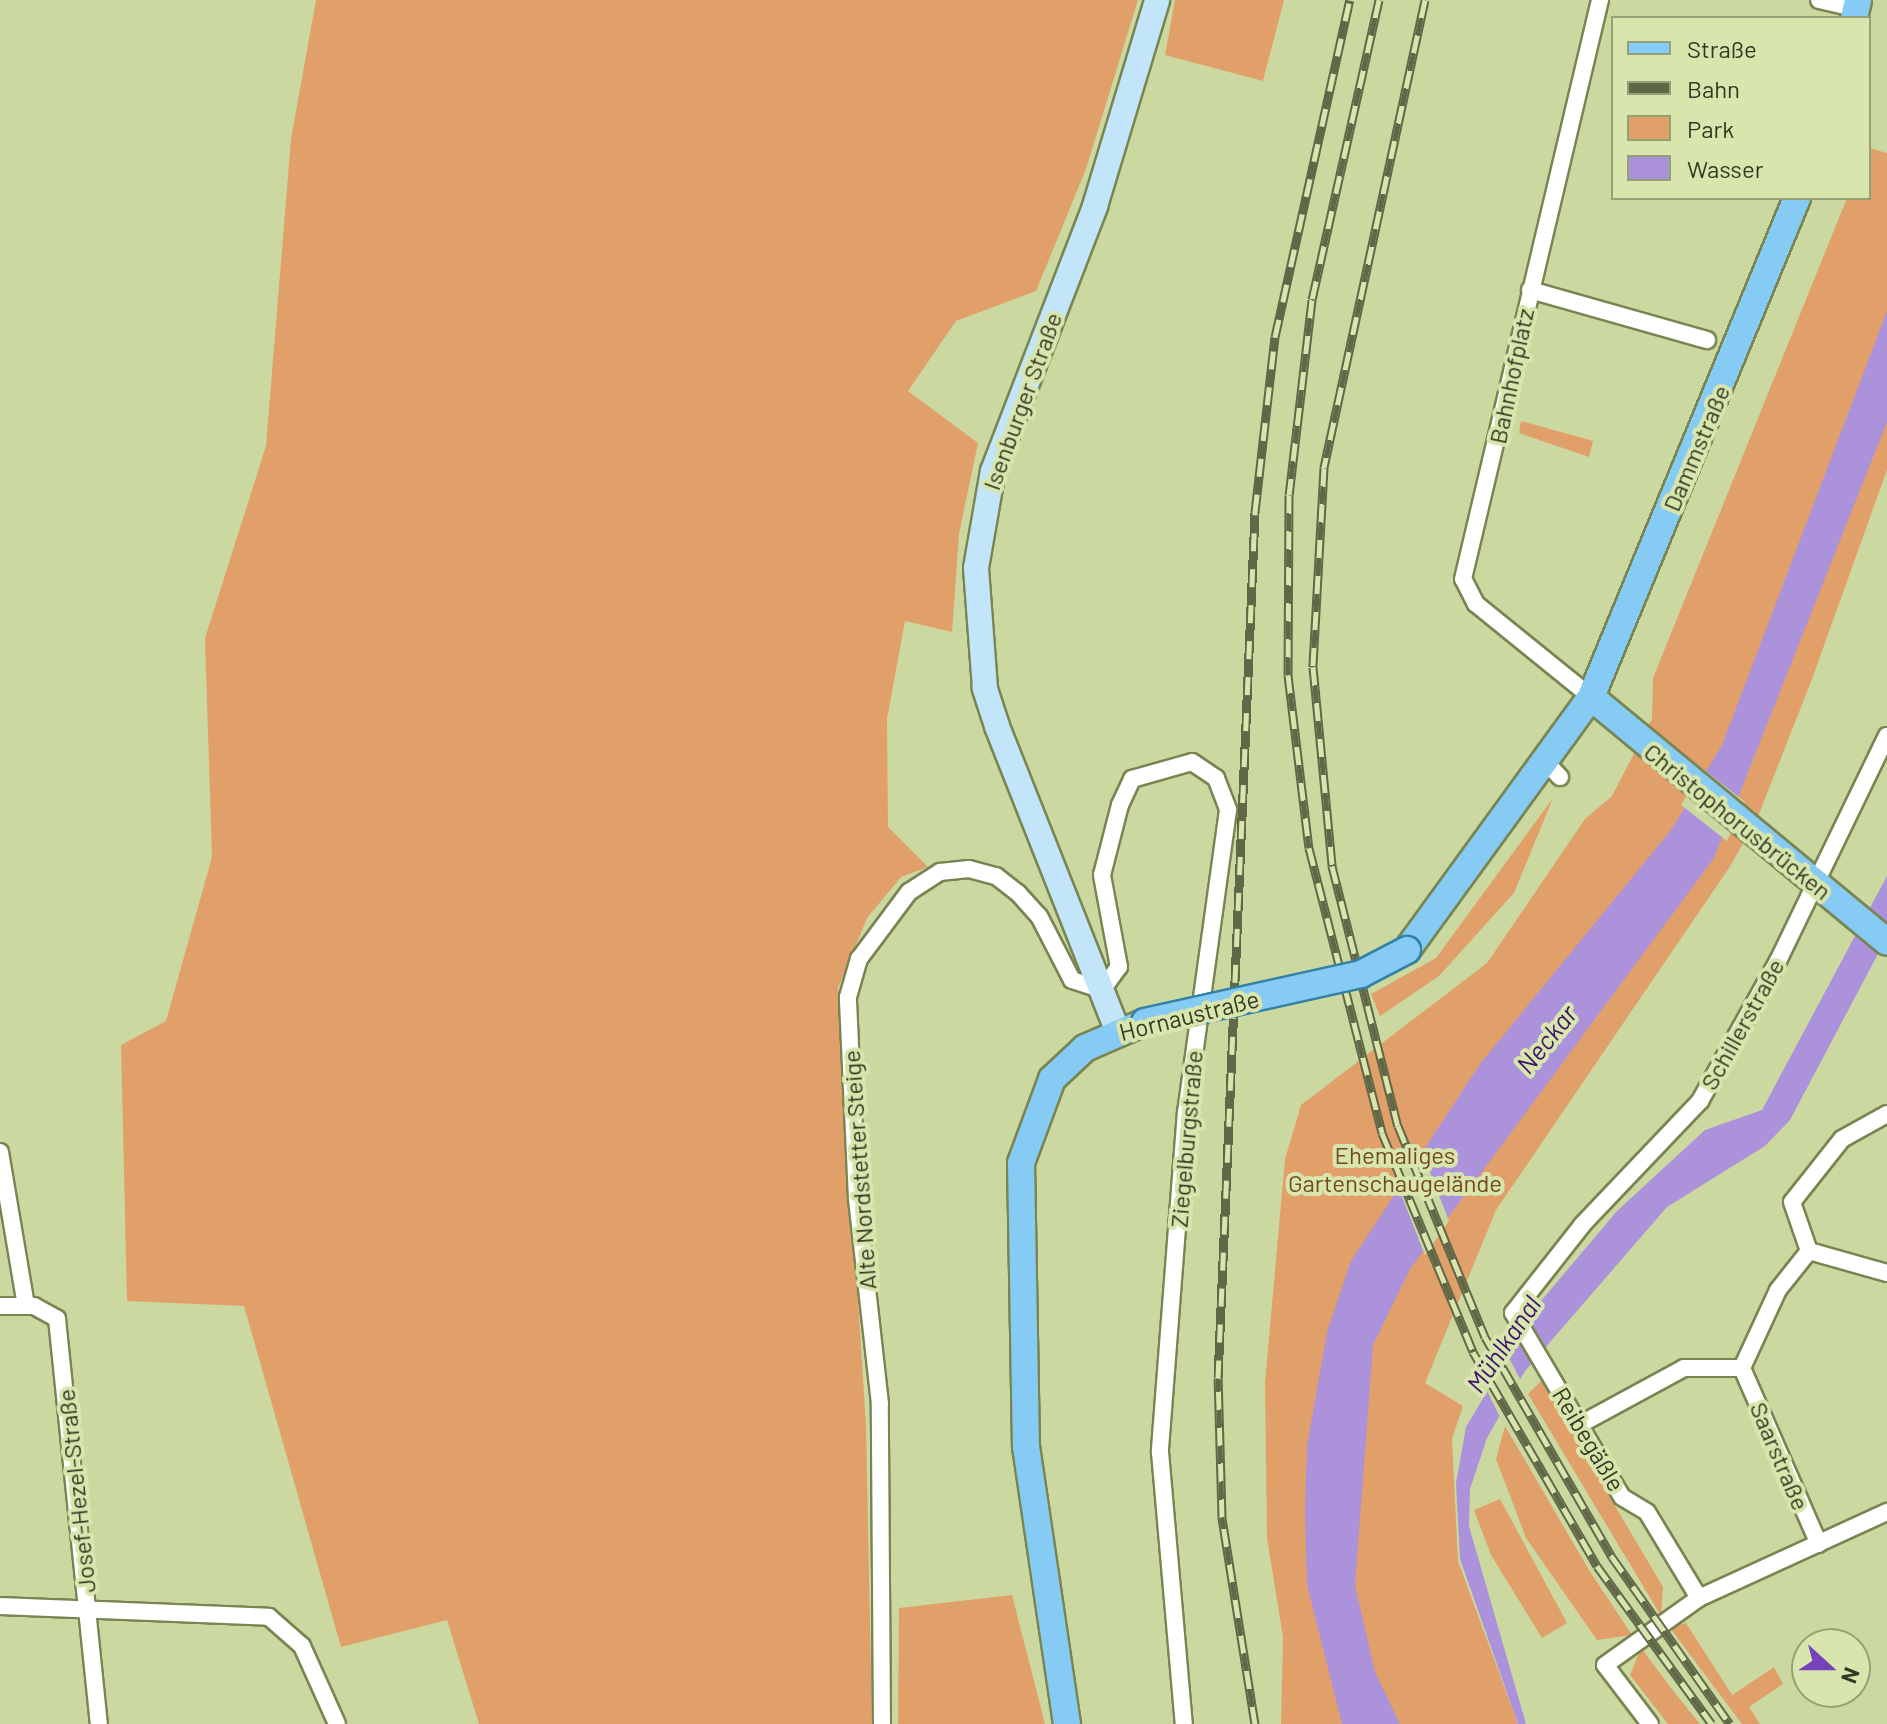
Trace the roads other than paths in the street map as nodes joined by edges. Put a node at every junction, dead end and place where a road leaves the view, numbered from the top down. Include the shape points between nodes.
1 (1157, 0) edge
2 (1600, 0) edge
3 (1819, 0) edge
4 (1856, 9) edge
5 (1796, 200) edge
6 (1530, 290) junction
7 (1703, 336) dead end
8 (1591, 697) junction
9 (1885, 747) edge
10 (1816, 884) junction
11 (1887, 942) edge
12 (1102, 990) junction
13 (1118, 1032) junction
14 (1887, 1114) edge
15 (0, 1152) edge
16 (1809, 1251) junction
17 (1887, 1273) edge
18 (0, 1306) edge
19 (26, 1306) junction
20 (1517, 1320) joint
21 (1742, 1368) junction
22 (1579, 1425) junction
23 (1887, 1512) edge
24 (1819, 1544) junction
25 (1699, 1598) junction
26 (0, 1606) edge
27 (88, 1608) junction
28 (99, 1724) edge
29 (337, 1724) edge
30 (882, 1724) edge
31 (1067, 1724) edge
32 (1184, 1724) edge
33 (1650, 1724) edge

1 - 12 street, Isenburger Straße via 1095,206 993,471 976,568 993,713
2 - 6 street, Bahnhofplatz
3 - 4 street
5 - 8 main road, Dammstraße
6 - 7 street
6 - 8 street, Bahnhofplatz via 1464,588
8 - 10 main road, Christophorusbrücken
8 - 13 main road, Hornaustraße, bridge via 1552,769 1407,950 1361,974
9 - 10 street, Schillerstraße
10 - 11 main road, Christophorusbrücken
10 - 20 street, Schillerstraße via 1700,1101 1533,1287
12 - 13 street, Isenburger Straße
12 - 30 street, Alte Nordstetter Steige via 1072,980 1039,916 1018,893 969,869 940,872 909,892 879,922 859,959 848,997 857,1199 880,1404
12 - 32 street, Ziegelburgstraße via 1119,967 1102,875 1120,805 1132,779 1192,762 1216,778 1228,810 1186,1111 1160,1452
13 - 31 main road, Hornaustraße via 1085,1048 1052,1079 1021,1163 1026,1448
14 - 16 street via 1842,1139 1792,1202
15 - 19 street
16 - 17 street
16 - 21 street via 1778,1290
18 - 19 street
19 - 27 street, Josef-Hezel-Straße via 48,1310 61,1336
20 - 22 street, Reibegäßle
21 - 22 street via 1684,1368
21 - 24 street, Saarstraße
22 - 25 street, Reibegäßle via 1622,1497 1647,1512
23 - 24 street
24 - 25 street
25 - 33 street via 1605,1665
26 - 27 street
27 - 28 street, Josef-Hezel-Straße
27 - 29 street via 269,1617 302,1646

